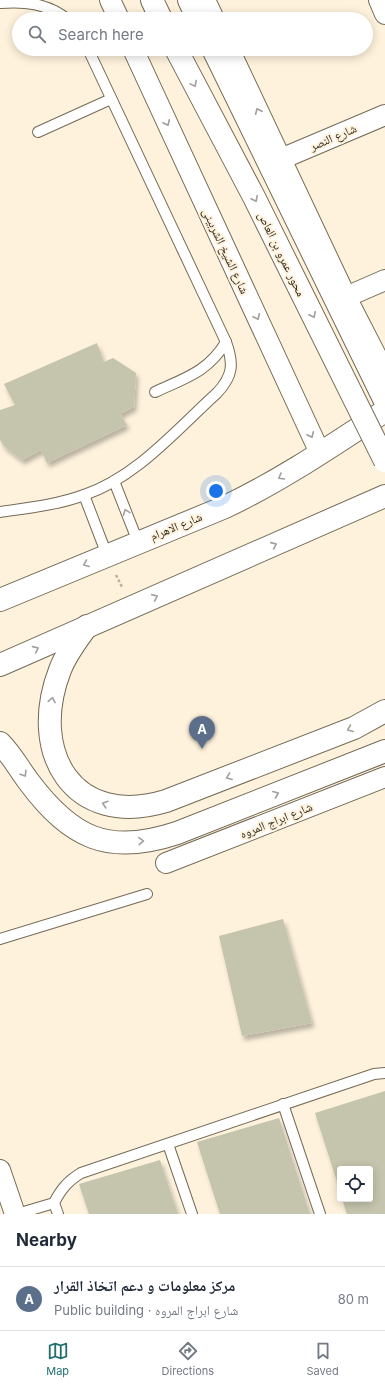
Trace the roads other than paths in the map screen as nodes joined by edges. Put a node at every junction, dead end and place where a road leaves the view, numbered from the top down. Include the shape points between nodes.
1 (110, 0) edge
2 (152, 0) edge
3 (189, 0) edge
4 (206, 0) edge
5 (379, 0) edge
6 (0, 3) edge
7 (55, 12) edge
8 (116, 12) edge
9 (158, 12) edge
10 (195, 12) edge
11 (211, 12) edge
12 (385, 14) edge
13 (91, 56) edge
14 (136, 56) edge
15 (180, 56) edge
16 (216, 56) edge
17 (232, 56) edge
18 (111, 99) junction
19 (385, 115) edge
20 (38, 132) dead end
21 (281, 159) junction
22 (385, 280) edge
23 (346, 297) junction
24 (226, 342) junction
25 (385, 373) edge
26 (155, 392) dead end
27 (385, 401) edge
28 (385, 411) edge
29 (320, 453) junction
30 (385, 461) edge
31 (114, 481) junction
32 (84, 495) junction
33 (385, 496) edge
34 (0, 512) edge
35 (138, 542) junction
36 (107, 555) junction
37 (0, 600) edge
38 (87, 626) junction
39 (0, 664) edge
40 (385, 711) edge
41 (0, 743) edge
42 (385, 751) edge
43 (385, 777) edge
44 (166, 863) dead end
45 (147, 894) dead end
46 (0, 939) edge
47 (385, 1073) edge
48 (283, 1104) junction
49 (168, 1144) junction
50 (0, 1170) edge
51 (54, 1203) junction
52 (16, 1214) edge
53 (58, 1214) edge
54 (192, 1214) edge
55 (320, 1214) edge

1 - 8 street
2 - 9 main road
3 - 10 main road
4 - 11 street
5 - 12 street
6 - 7 lane via 21,1 45,6
13 - 18 lane
14 -> 29 street, شارع الشيخ الشربينى
15 -> 30 main road, محور عمرو بن العاص, bridge via 254,197
16 - 27 main road
21 -> 17 street
18 - 20 lane
18 - 24 lane
19 - 21 street, شارع النصر
21 - 23 street
22 - 23 street
23 - 25 street
24 - 26 lane via 207,366
24 - 31 lane via 231,355 231,369 226,382 142,461
28 - 29 main road, شارع الاهرام
29 -> 35 main road, شارع الاهرام via 258,491
31 - 32 lane
35 -> 31 lane
32 - 34 lane
32 - 36 lane
38 -> 33 main road
35 - 36 main road, شارع الاهرام
36 -> 37 main road, شارع الاهرام
39 -> 38 main road
40 -> 38 main road via 354,728 166,801 139,807 110,806 82,793 65,776 54,756 49,734 52,696 59,671
41 -> 42 main road via 41,798 66,822 83,834 116,842 155,840 177,833
43 - 44 street, شارع ابراج المروه
45 - 46 lane
47 - 48 lane via 374,1074
48 - 49 lane
48 - 55 lane
49 - 51 lane via 81,1173 69,1180 60,1190
49 - 54 lane
50 - 52 street
51 - 52 lane
51 - 53 lane

